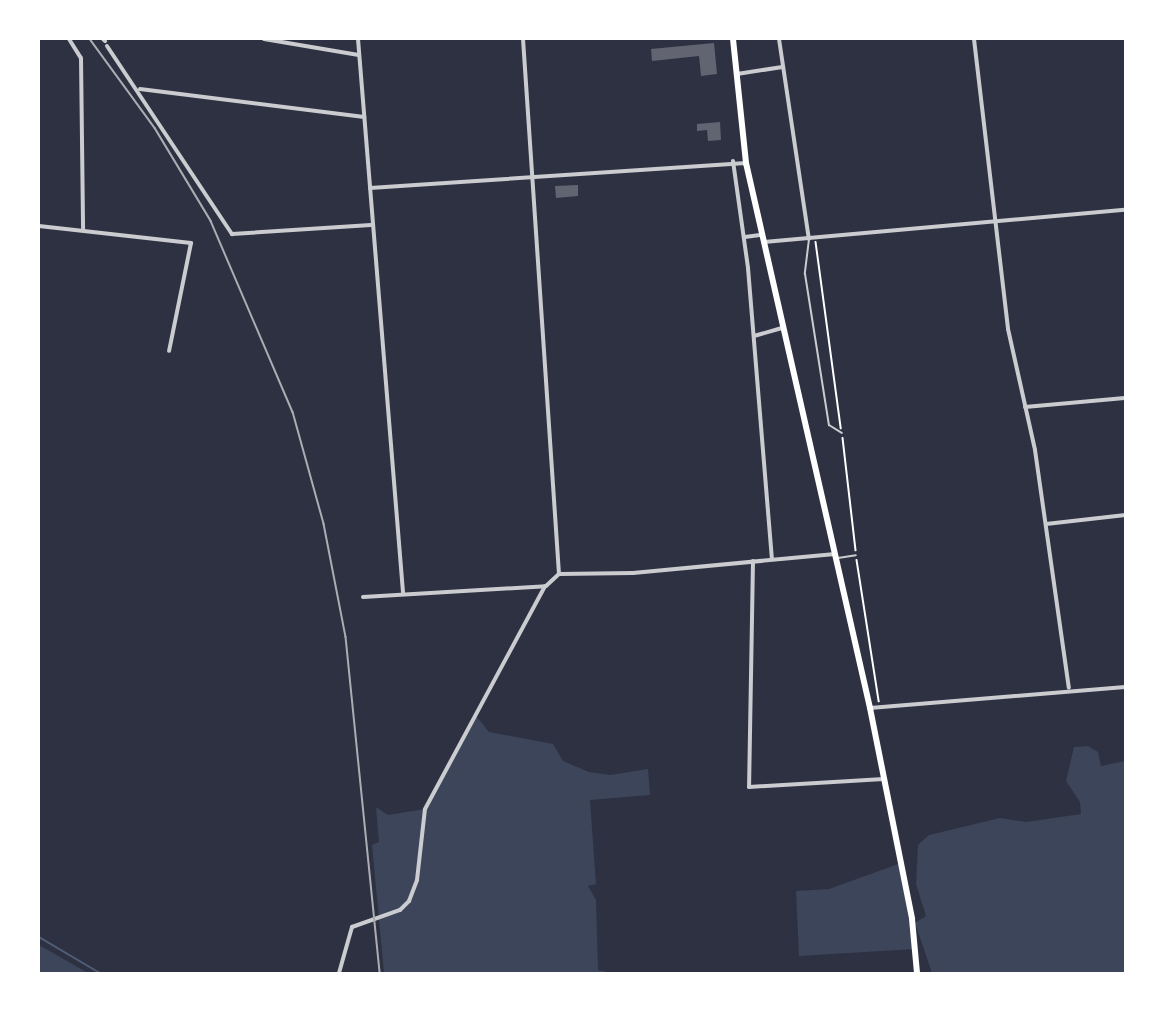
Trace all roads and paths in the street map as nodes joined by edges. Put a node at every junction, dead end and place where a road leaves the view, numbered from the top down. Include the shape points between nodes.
1 (69, 39) edge
2 (264, 39) edge
3 (358, 39) edge
4 (523, 39) edge
5 (734, 39) edge
6 (779, 39) edge
7 (974, 39) edge
8 (281, 40) edge
9 (105, 42) edge
10 (359, 56) junction
11 (782, 67) junction
12 (737, 74) junction
13 (140, 89) junction
14 (364, 117) junction
15 (733, 161) junction
16 (746, 163) junction
17 (534, 176) junction
18 (370, 188) junction
19 (1125, 210) edge
20 (994, 221) junction
21 (371, 225) junction
22 (39, 226) edge
23 (83, 229) junction
24 (745, 237) junction
25 (815, 238) junction
26 (761, 239) junction
27 (809, 239) junction
28 (782, 328) junction
29 (754, 336) junction
30 (169, 351) dead end
31 (1125, 398) edge
32 (1026, 407) junction
33 (842, 433) junction
34 (1125, 515) edge
35 (1046, 524) junction
36 (856, 555) junction
37 (835, 556) junction
38 (772, 559) junction
39 (753, 561) junction
40 (559, 574) junction
41 (546, 586) junction
42 (403, 592) junction
43 (363, 597) dead end
44 (1125, 687) edge
45 (1069, 688) junction
46 (880, 707) junction
47 (870, 708) junction
48 (884, 778) junction
49 (339, 973) edge
50 (917, 973) edge

1 - 23 street via 81,58
2 - 8 street
3 - 10 street
4 - 17 street
5 - 12 main road
6 - 11 street
7 - 20 street
8 - 10 street
9 - 13 street
10 - 14 street
11 - 12 street
11 - 27 street
12 - 16 main road
13 - 14 street
13 - 21 street via 232,234
14 - 18 street
15 - 16 street
15 - 17 street
15 - 24 street
16 - 26 main road
17 - 18 street
17 - 40 street
18 - 21 street
19 - 20 street
20 - 25 street
20 - 32 street via 1018,390
21 - 42 street
22 - 23 street
23 - 30 street via 179,240 194,248
24 - 26 street
24 - 29 street
25 - 27 street
25 - 33 path
26 - 27 street
26 - 28 main road
27 - 33 lane via 805,274 829,424
28 - 29 street
28 - 37 main road
29 - 38 street
31 - 32 street
32 - 35 street
33 - 36 path
34 - 35 street
35 - 45 street
36 - 37 lane
36 - 46 path
37 - 38 street
37 - 47 main road
38 - 39 street
39 - 40 street
39 - 48 street via 748,782 753,790
40 - 41 street
41 - 42 street
41 - 49 street via 425,809 413,893 400,910 352,927
42 - 43 street
44 - 45 street
45 - 46 street
46 - 47 street
47 - 48 main road
48 - 50 main road

